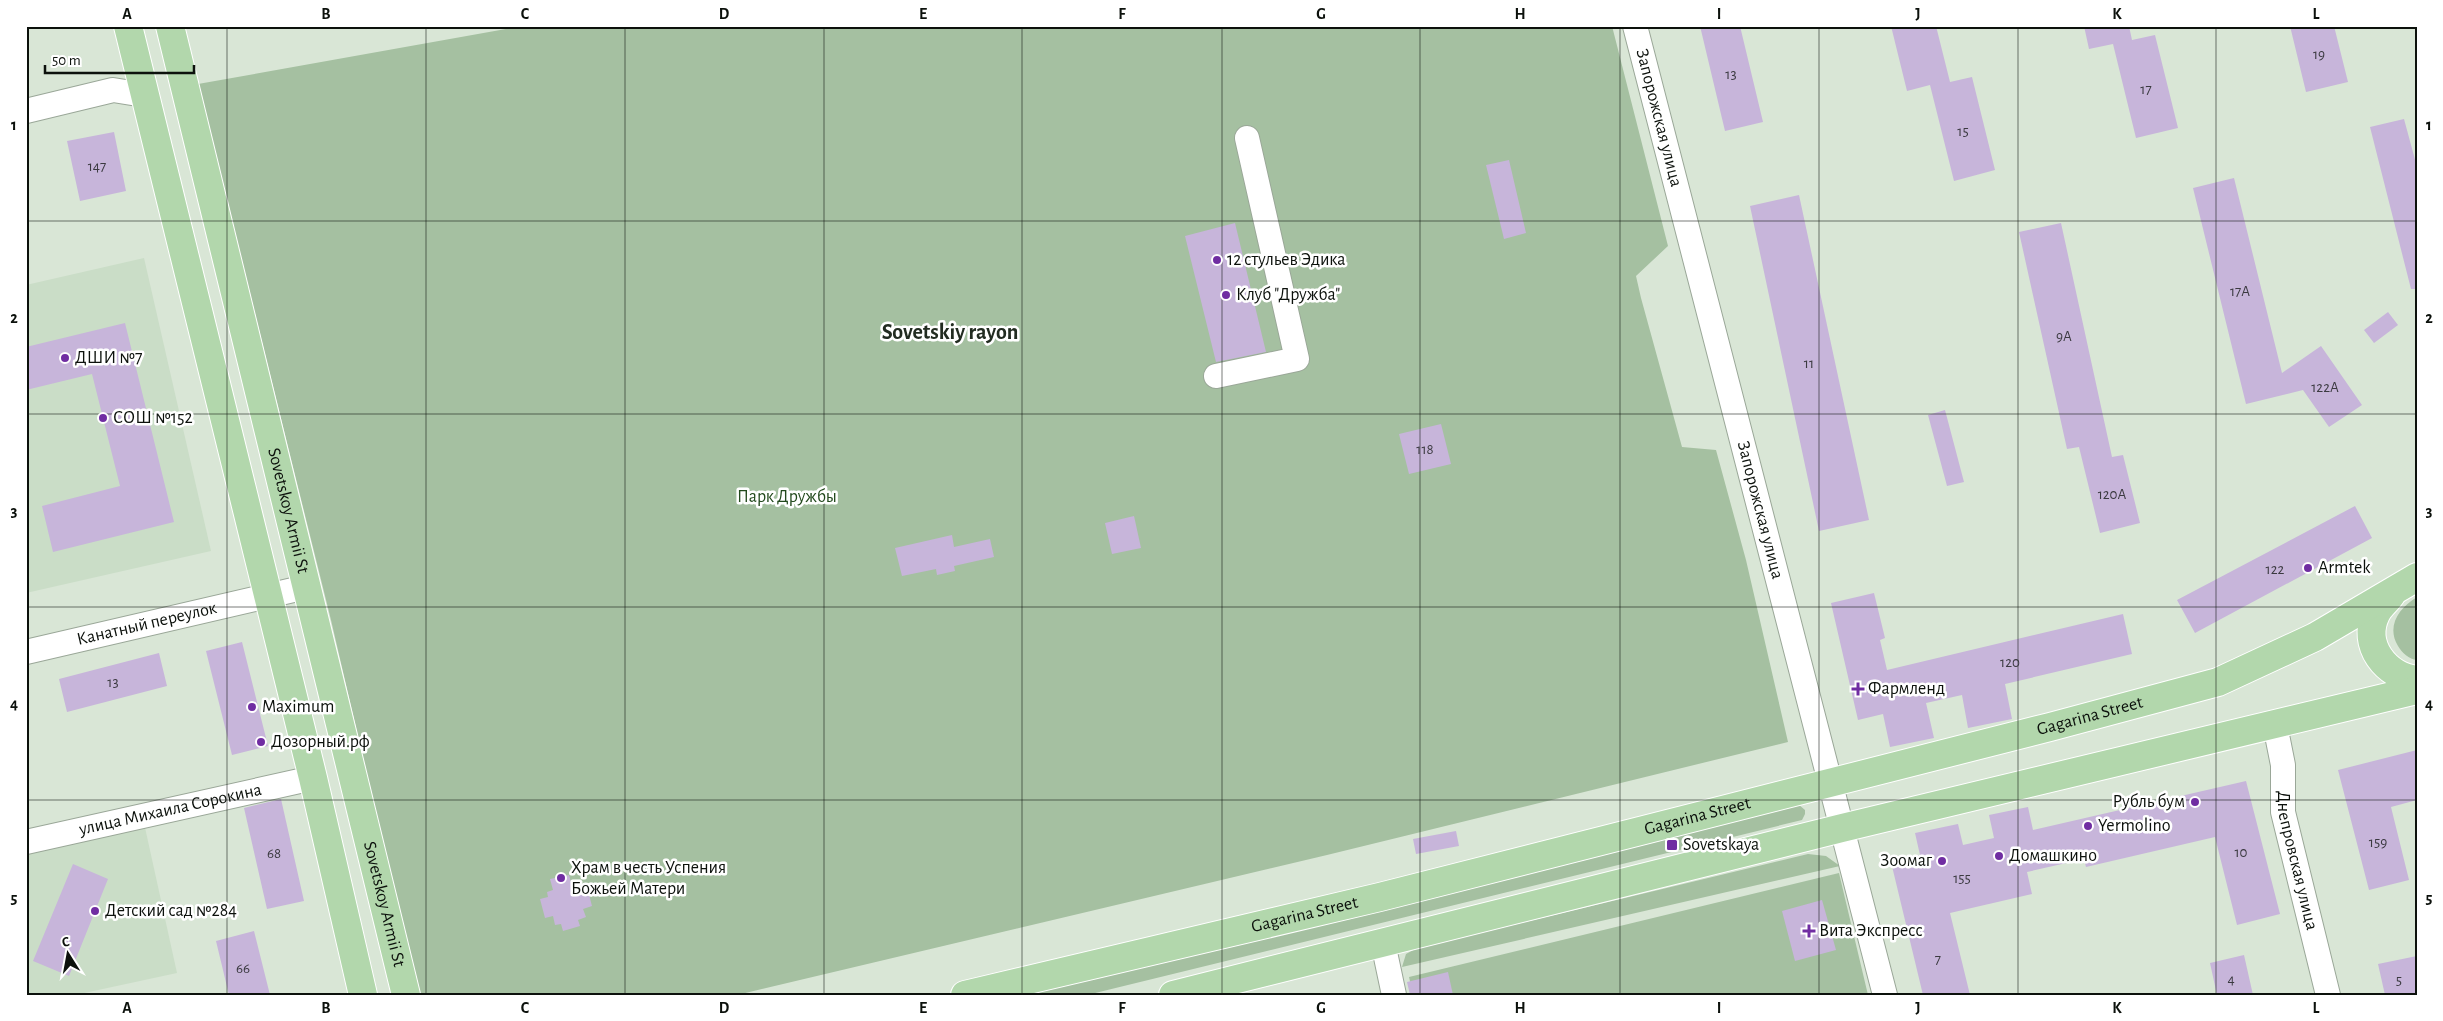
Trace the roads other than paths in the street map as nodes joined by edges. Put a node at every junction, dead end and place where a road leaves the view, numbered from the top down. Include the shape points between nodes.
1 (128, 26) edge
2 (170, 26) edge
3 (1636, 26) edge
4 (185, 86) junction
5 (144, 95) junction
6 (26, 111) edge
7 (1247, 138) dead end
8 (1216, 376) dead end
9 (2409, 583) edge
10 (306, 587) junction
11 (268, 597) junction
12 (26, 652) edge
13 (2417, 680) edge
14 (2417, 690) edge
15 (2275, 725) junction
16 (312, 778) junction
17 (1830, 782) junction
18 (1842, 828) junction
19 (26, 842) edge
20 (1383, 943) junction
21 (363, 995) edge
22 (406, 995) edge
23 (965, 995) edge
24 (1173, 995) edge
25 (1394, 995) edge
26 (1885, 995) edge
27 (2328, 995) edge

1 - 5 main road
2 - 4 main road, Sovetskoy Armii St
3 - 17 street, Запорожская улица
4 - 5 main road
4 - 10 main road, Sovetskoy Armii St
5 - 6 street via 113,90
5 - 11 main road
7 - 8 street via 1297,359
9 - 13 main road via 2376,614 2373,632 2375,650 2385,667
9 - 17 main road, Gagarina Street via 2315,637 2218,682
10 - 11 street, Канатный переулок
10 - 22 main road, Sovetskoy Armii St
11 - 12 street, Канатный переулок
11 - 16 main road
14 - 15 main road
15 - 18 main road
15 - 27 street, Днепровская улица via 2283,765 2283,812
16 - 19 street, улица Михаила Сорокина
16 - 21 main road
17 - 18 street, Запорожская улица
17 - 23 main road, Gagarina Street via 1380,897
18 - 20 main road
18 - 26 street, Запорожская улица
20 - 24 main road
20 - 25 street

